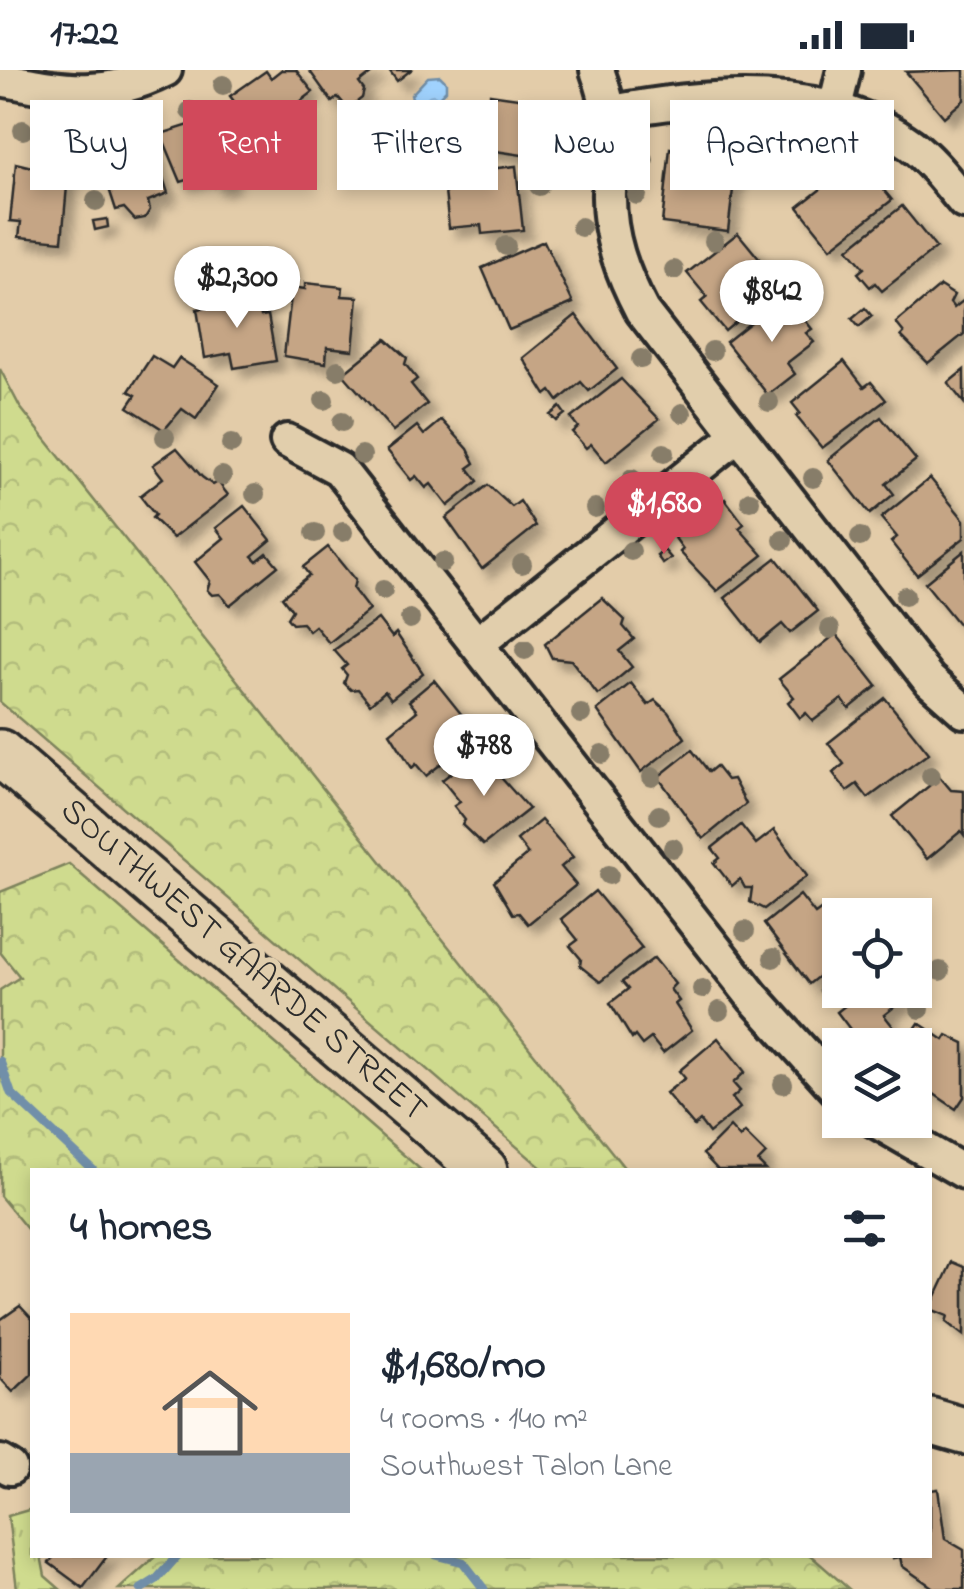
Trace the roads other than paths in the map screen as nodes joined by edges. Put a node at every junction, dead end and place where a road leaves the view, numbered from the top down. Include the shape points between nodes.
1 (165, 70) edge
2 (598, 70) edge
3 (844, 70) edge
4 (0, 79) edge
5 (608, 100) edge
6 (749, 100) edge
7 (836, 100) edge
8 (650, 103) edge
9 (894, 137) edge
10 (609, 190) edge
11 (964, 202) edge
12 (737, 436) junction
13 (287, 441) dead end
14 (477, 644) junction
15 (964, 711) edge
16 (0, 753) edge
17 (822, 1073) edge
18 (905, 1138) edge
19 (482, 1168) edge
20 (964, 1172) edge
21 (932, 1422) edge
22 (964, 1431) edge

1 - 4 street via 138,84 74,94
2 - 5 street
3 - 7 street
6 - 8 street
9 - 11 street via 912,146
10 - 12 street via 620,268 642,310
12 - 14 street
12 - 15 street via 930,680
13 - 14 street via 339,470
14 - 17 street via 753,997
16 - 19 main road, SOUTHWEST GAARDE STREET
18 - 20 street
21 - 22 main road

